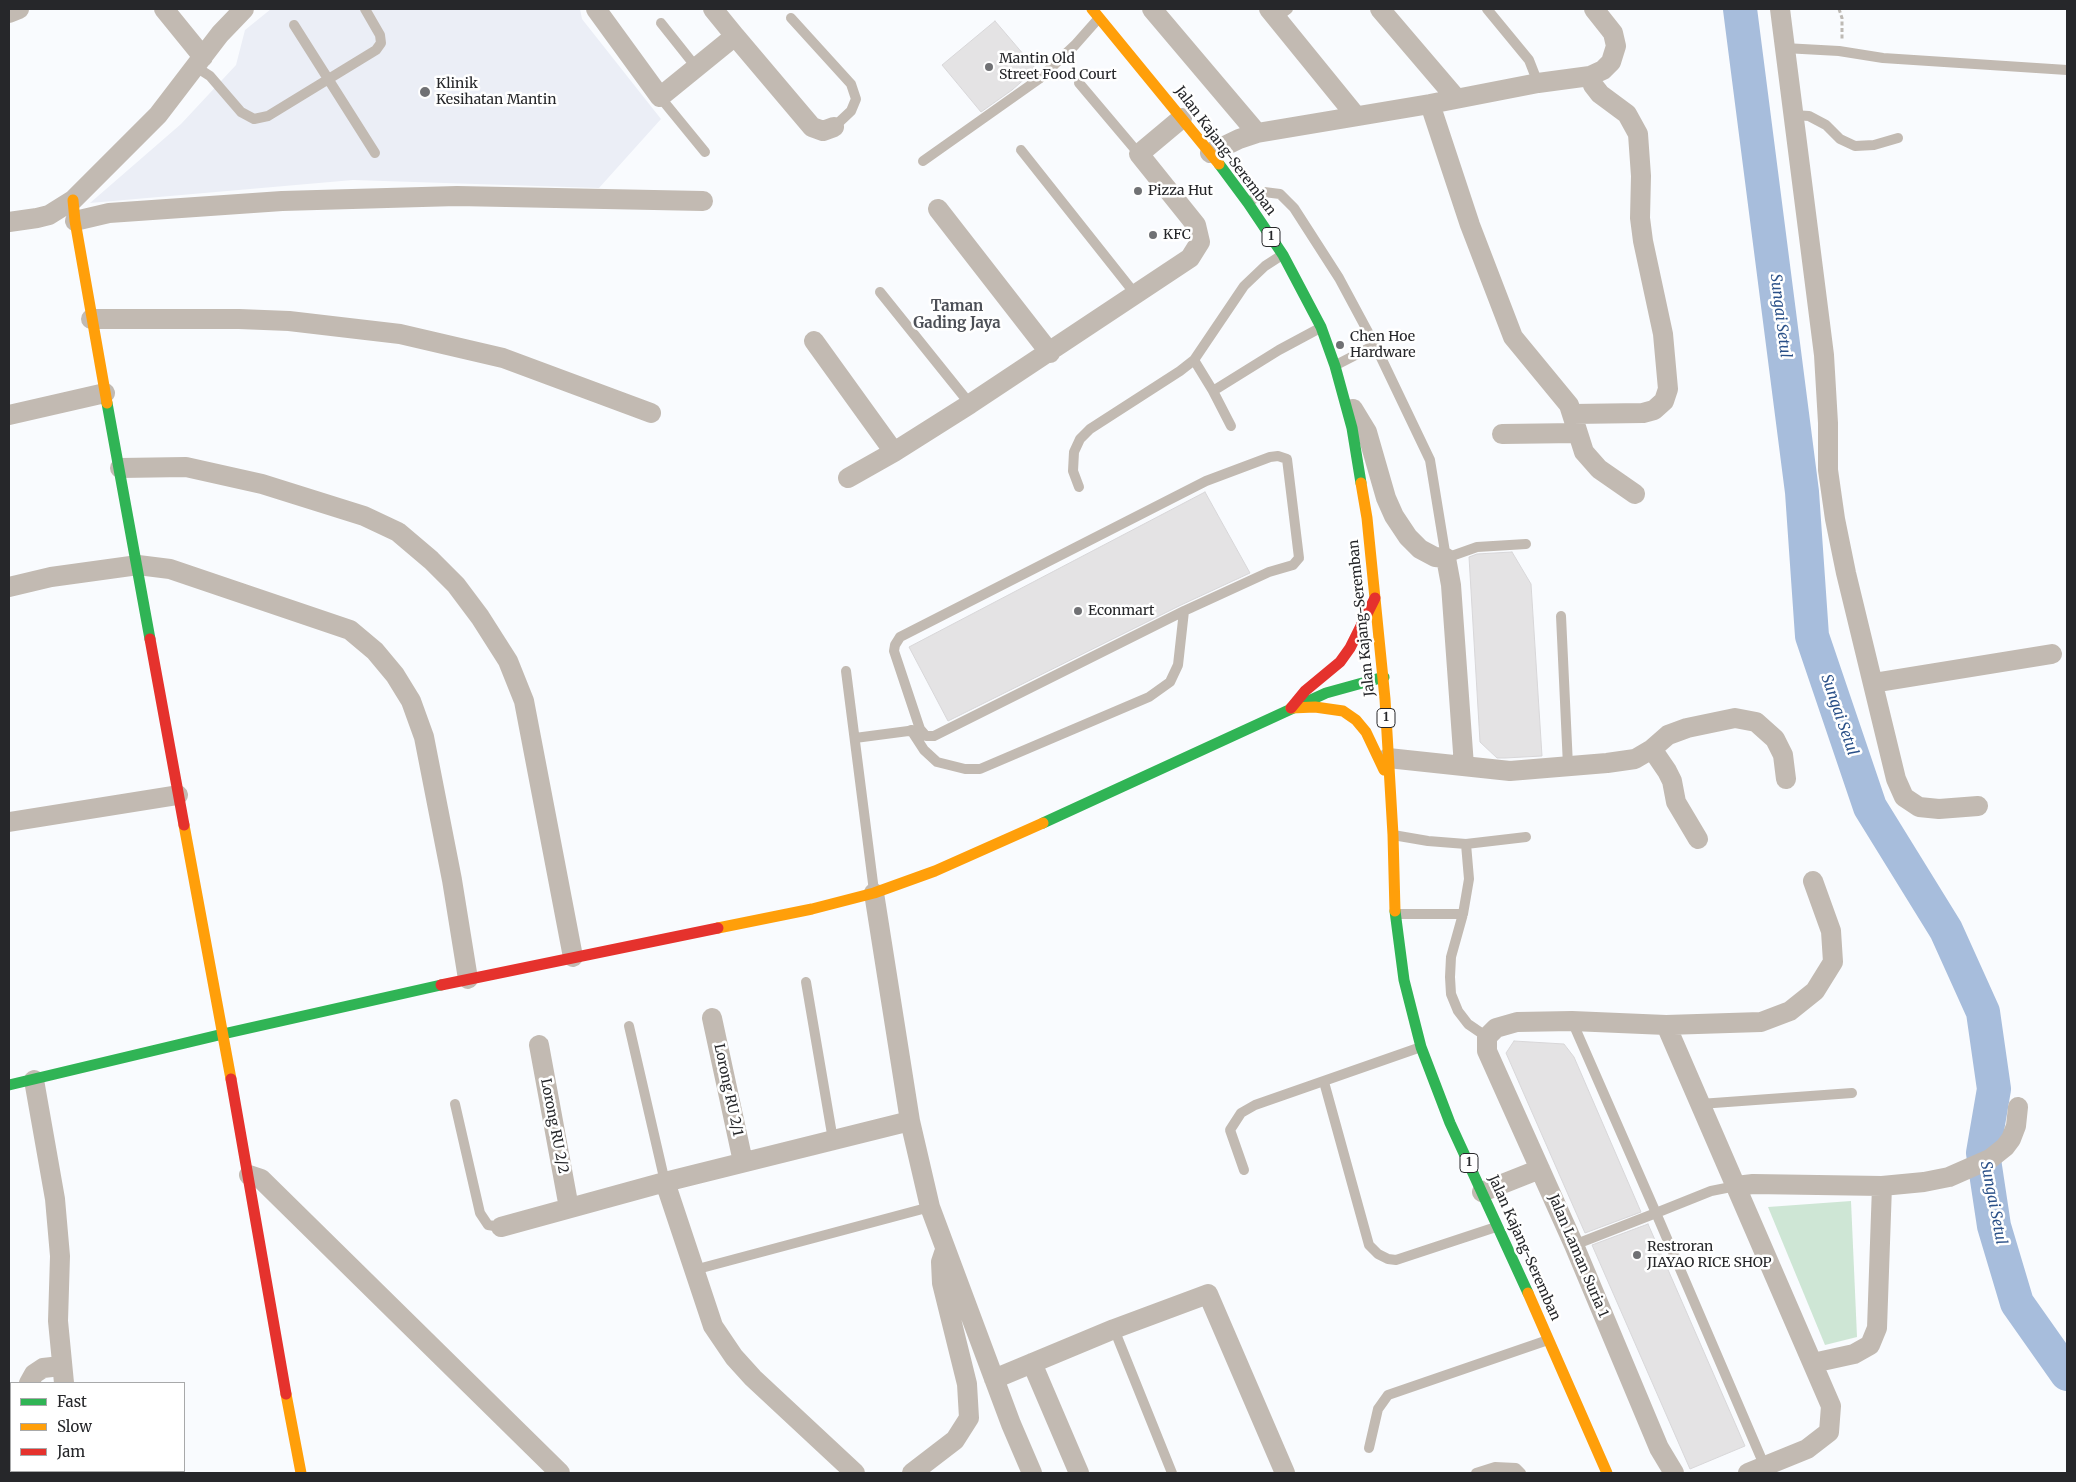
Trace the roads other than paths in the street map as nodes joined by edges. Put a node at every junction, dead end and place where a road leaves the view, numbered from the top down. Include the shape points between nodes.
1 (19, 9) edge
2 (164, 9) edge
3 (244, 9) edge
4 (365, 9) edge
5 (596, 9) edge
6 (713, 9) edge
7 (1152, 9) edge
8 (1380, 9) edge
9 (1487, 9) edge
10 (1594, 9) edge
11 (1780, 9) edge
12 (1278, 12) edge
13 (9, 13) edge
14 (1096, 13) edge
15 (791, 18) dead end
16 (661, 23) dead end
17 (294, 25) dead end
18 (735, 36) junction
19 (1784, 48) junction
20 (199, 62) junction
21 (696, 67) junction
22 (2067, 70) edge
23 (1590, 76) junction
24 (328, 80) junction
25 (1079, 83) dead end
26 (1538, 83) junction
27 (660, 97) junction
28 (1456, 98) junction
29 (1430, 104) junction
30 (1793, 115) junction
31 (1356, 116) junction
32 (1182, 118) junction
33 (834, 127) joint
34 (1257, 133) junction
35 (1898, 138) dead end
36 (1021, 150) dead end
37 (705, 152) dead end
38 (375, 153) dead end
39 (1210, 153) junction
40 (1139, 154) junction
41 (923, 161) dead end
42 (73, 200) junction
43 (703, 200) dead end
44 (1248, 203) junction
45 (938, 209) dead end
46 (75, 221) junction
47 (9, 222) edge
48 (1283, 255) junction
49 (880, 292) dead end
50 (1136, 295) junction
51 (91, 319) junction
52 (1321, 327) junction
53 (814, 341) dead end
54 (1375, 345) junction
55 (1050, 353) junction
56 (1194, 360) junction
57 (1336, 366) junction
58 (1213, 391) junction
59 (104, 393) junction
60 (1345, 397) junction
61 (970, 404) junction
62 (651, 413) dead end
63 (9, 415) edge
64 (1575, 423) junction
65 (1231, 426) dead end
66 (1502, 434) dead end
67 (894, 452) junction
68 (120, 468) junction
69 (848, 478) dead end
70 (1079, 486) dead end
71 (1634, 494) dead end
72 (1526, 544) dead end
73 (1446, 558) junction
74 (138, 565) junction
75 (9, 587) edge
76 (1375, 598) junction
77 (1184, 611) junction
78 (1561, 616) dead end
79 (2052, 654) dead end
80 (846, 671) dead end
81 (1384, 677) junction
82 (1873, 683) junction
83 (1291, 708) junction
84 (915, 730) junction
85 (855, 738) junction
86 (1652, 749) junction
87 (1464, 766) junction
88 (1568, 766) junction
89 (1389, 768) junction
90 (1786, 779) dead end
91 (178, 795) junction
92 (1978, 806) dead end
93 (9, 822) edge
94 (1393, 835) junction
95 (1526, 837) dead end
96 (1698, 839) dead end
97 (1466, 844) junction
98 (1813, 880) dead end
99 (874, 893) junction
100 (1395, 914) junction
101 (1464, 914) junction
102 (573, 957) junction
103 (468, 980) junction
104 (806, 982) dead end
105 (712, 1018) dead end
106 (1572, 1021) junction
107 (1666, 1025) junction
108 (629, 1026) dead end
109 (223, 1034) junction
110 (1487, 1037) junction
111 (539, 1045) dead end
112 (1422, 1047) junction
113 (34, 1080) junction
114 (1324, 1082) junction
115 (9, 1085) edge
116 (1852, 1093) dead end
117 (455, 1104) dead end
118 (1700, 1104) junction
119 (2018, 1106) dead end
120 (910, 1121) junction
121 (833, 1140) junction
122 (743, 1162) junction
123 (1540, 1169) junction
124 (1244, 1170) dead end
125 (249, 1175) junction
126 (665, 1182) junction
127 (1736, 1186) junction
128 (1882, 1186) junction
129 (1482, 1192) junction
130 (930, 1207) junction
131 (569, 1208) junction
132 (1656, 1213) junction
133 (1496, 1226) junction
134 (501, 1227) joint
135 (1574, 1245) junction
136 (945, 1249) junction
137 (694, 1270) junction
138 (1114, 1329) junction
139 (1549, 1340) junction
140 (1032, 1363) junction
141 (1813, 1363) junction
142 (63, 1374) edge
143 (994, 1379) junction
144 (30, 1382) edge
145 (1369, 1448) dead end
146 (1757, 1470) edge
147 (301, 1473) edge
148 (560, 1473) edge
149 (855, 1473) edge
150 (912, 1473) edge
151 (1032, 1473) edge
152 (1080, 1473) edge
153 (1172, 1473) edge
154 (1285, 1473) edge
155 (1476, 1473) edge
156 (1520, 1473) edge
157 (1607, 1473) edge
158 (1674, 1473) edge

1 - 13 street
2 - 20 street
3 - 20 street
4 - 24 lane via 380,35 380,44 376,50
5 - 27 street
6 - 18 street
7 - 34 street
8 - 28 street
9 - 26 lane via 1529,60
10 - 23 street via 1612,33 1616,46 1611,62
11 - 19 street
12 - 31 street
14 - 32 main road, Jalan Kajang-Seremban / 1
14 - 41 lane via 1075,45 1039,79
15 - 33 lane via 851,84 856,99 854,105
16 - 21 lane
17 - 24 lane
18 - 21 street
18 - 33 street via 812,127 824,131
19 - 22 lane
19 - 30 street
20 - 24 lane via 241,112 254,119 268,116
20 - 42 street via 158,115
21 - 27 street
23 - 26 street
23 - 64 street via 1600,94 1627,114 1638,134 1640,218 1663,334 1668,389 1664,401 1654,410
24 - 38 lane
25 - 40 lane
26 - 28 street
27 - 37 lane
28 - 29 street
29 - 31 street
29 - 64 street via 1470,225 1514,337 1569,405
30 - 35 lane via 1809,116 1826,124 1840,139 1855,146
30 - 82 street via 1824,355 1828,470 1846,573
31 - 34 street
32 - 39 main road, Jalan Kajang-Seremban / 1
32 - 40 street
34 - 39 street
36 - 50 lane
39 - 44 main road, Jalan Kajang-Seremban / 1
40 - 50 street via 1196,225 1200,242 1190,258
42 - 46 main road
42 - 47 street via 49,215
43 - 46 street via 457,196 282,201 109,213
44 - 48 main road, Jalan Kajang-Seremban / 1
44 - 54 lane via 1264,192 1280,194 1294,208 1339,278
45 - 55 street
46 - 51 main road
48 - 52 main road, Jalan Kajang-Seremban / 1
48 - 56 lane via 1265,266 1244,286
49 - 61 lane
50 - 55 street
51 - 59 main road
51 - 62 street via 239,318 400,334 503,358
52 - 57 main road, Jalan Kajang-Seremban / 1
52 - 58 lane
53 - 67 street
54 - 57 lane
54 - 73 lane via 1430,460
55 - 61 street
56 - 58 lane
56 - 70 lane via 1090,429 1080,439 1074,452 1073,471
57 - 60 main road, Jalan Kajang-Seremban / 1
58 - 65 lane
59 - 63 street
59 - 68 main road
60 - 73 street via 1367,432 1394,516 1420,549 1435,557
60 - 76 main road, Jalan Kajang-Seremban / 1 via 1367,518
61 - 67 street
64 - 66 street
64 - 71 street via 1584,452 1600,470
67 - 69 street
68 - 74 main road
68 - 102 street via 186,467 262,484 364,516 398,532 456,585 508,661 524,701
72 - 73 lane via 1477,547
73 - 87 street via 1452,585
74 - 75 street via 51,577
74 - 91 main road
74 - 103 street via 170,570 350,630 395,675 411,701 424,737
76 - 81 main road, Jalan Kajang-Seremban / 1
76 - 83 main road via 1340,662
77 - 84 lane via 934,736
77 - 84 lane via 1178,665 1170,682 1149,697 980,770 937,762 924,750
77 - 84 lane via 1299,558 1287,460 1270,457 1206,482 900,637 894,651
78 - 88 lane
79 - 82 street
80 - 85 lane
81 - 83 main road via 1326,693
81 - 89 main road, Jalan Kajang-Seremban / 1
82 - 92 street via 1896,779 1904,797 1918,807
83 - 89 main road via 1343,711 1366,732 1379,762
83 - 99 main road via 1060,816 935,871
84 - 85 lane
85 - 99 lane
86 - 88 street via 1635,759
86 - 90 street via 1668,735 1687,728 1735,718 1756,722 1775,739 1783,755
86 - 96 street via 1667,771 1676,802
87 - 88 street via 1510,772
87 - 89 street
89 - 94 main road, Jalan Kajang-Seremban / 1
91 - 93 street
91 - 109 main road
94 - 97 lane
94 - 100 main road, Jalan Kajang-Seremban / 1
95 - 97 lane
97 - 101 lane via 1469,879
98 - 107 street via 1831,931 1833,962 1815,991 1790,1011 1761,1022
99 - 102 main road via 802,911
99 - 120 street
100 - 101 lane
100 - 112 main road, Jalan Kajang-Seremban / 1 via 1404,980
101 - 110 lane via 1451,957 1451,994 1468,1024
102 - 103 main road
103 - 109 main road
104 - 121 lane
105 - 122 street, Lorong RU 2/1
106 - 107 street
106 - 110 street via 1517,1022 1496,1028
106 - 132 lane
107 - 118 street
108 - 126 lane
109 - 113 main road
109 - 125 main road
110 - 123 street, Jalan Laman Suria 1 via 1488,1051
111 - 131 street, Lorong RU 2/2
112 - 114 lane
112 - 129 main road, Jalan Kajang-Seremban / 1 via 1450,1122
113 - 115 main road
113 - 142 street via 55,1199 60,1256 58,1321
114 - 124 lane via 1255,1105 1241,1113 1230,1130
114 - 133 lane via 1369,1245 1378,1254 1396,1260
116 - 118 lane
117 - 134 lane via 480,1213 488,1225
118 - 127 street
119 - 128 street via 2011,1139 1990,1159 1949,1177
120 - 121 street
120 - 130 street
121 - 122 street
122 - 126 street
123 - 129 street
123 - 135 street, Jalan Laman Suria 1
125 - 147 main road
125 - 148 street via 261,1179
126 - 131 street
126 - 137 street
127 - 128 street
127 - 132 lane via 1711,1191
127 - 141 street
128 - 141 street via 1877,1328 1870,1345 1854,1354
129 - 133 main road, Jalan Kajang-Seremban / 1
130 - 136 street
130 - 137 lane
131 - 134 street
132 - 135 lane
132 - 146 lane
133 - 139 main road, Jalan Kajang-Seremban / 1
135 - 158 street, Jalan Laman Suria 1 via 1659,1448
136 - 143 street
136 - 150 street via 942,1283 967,1384 969,1418 955,1440
137 - 149 street via 713,1326 734,1357
138 - 140 street
138 - 153 lane
138 - 154 street via 1208,1294
139 - 145 lane via 1388,1395 1378,1409
139 - 157 main road, Jalan Kajang-Seremban / 1
140 - 143 street
140 - 152 street
141 - 146 street via 1831,1406 1829,1432 1808,1449
142 - 144 street via 43,1368
143 - 151 street
155 - 156 lane via 1495,1467 1516,1468

